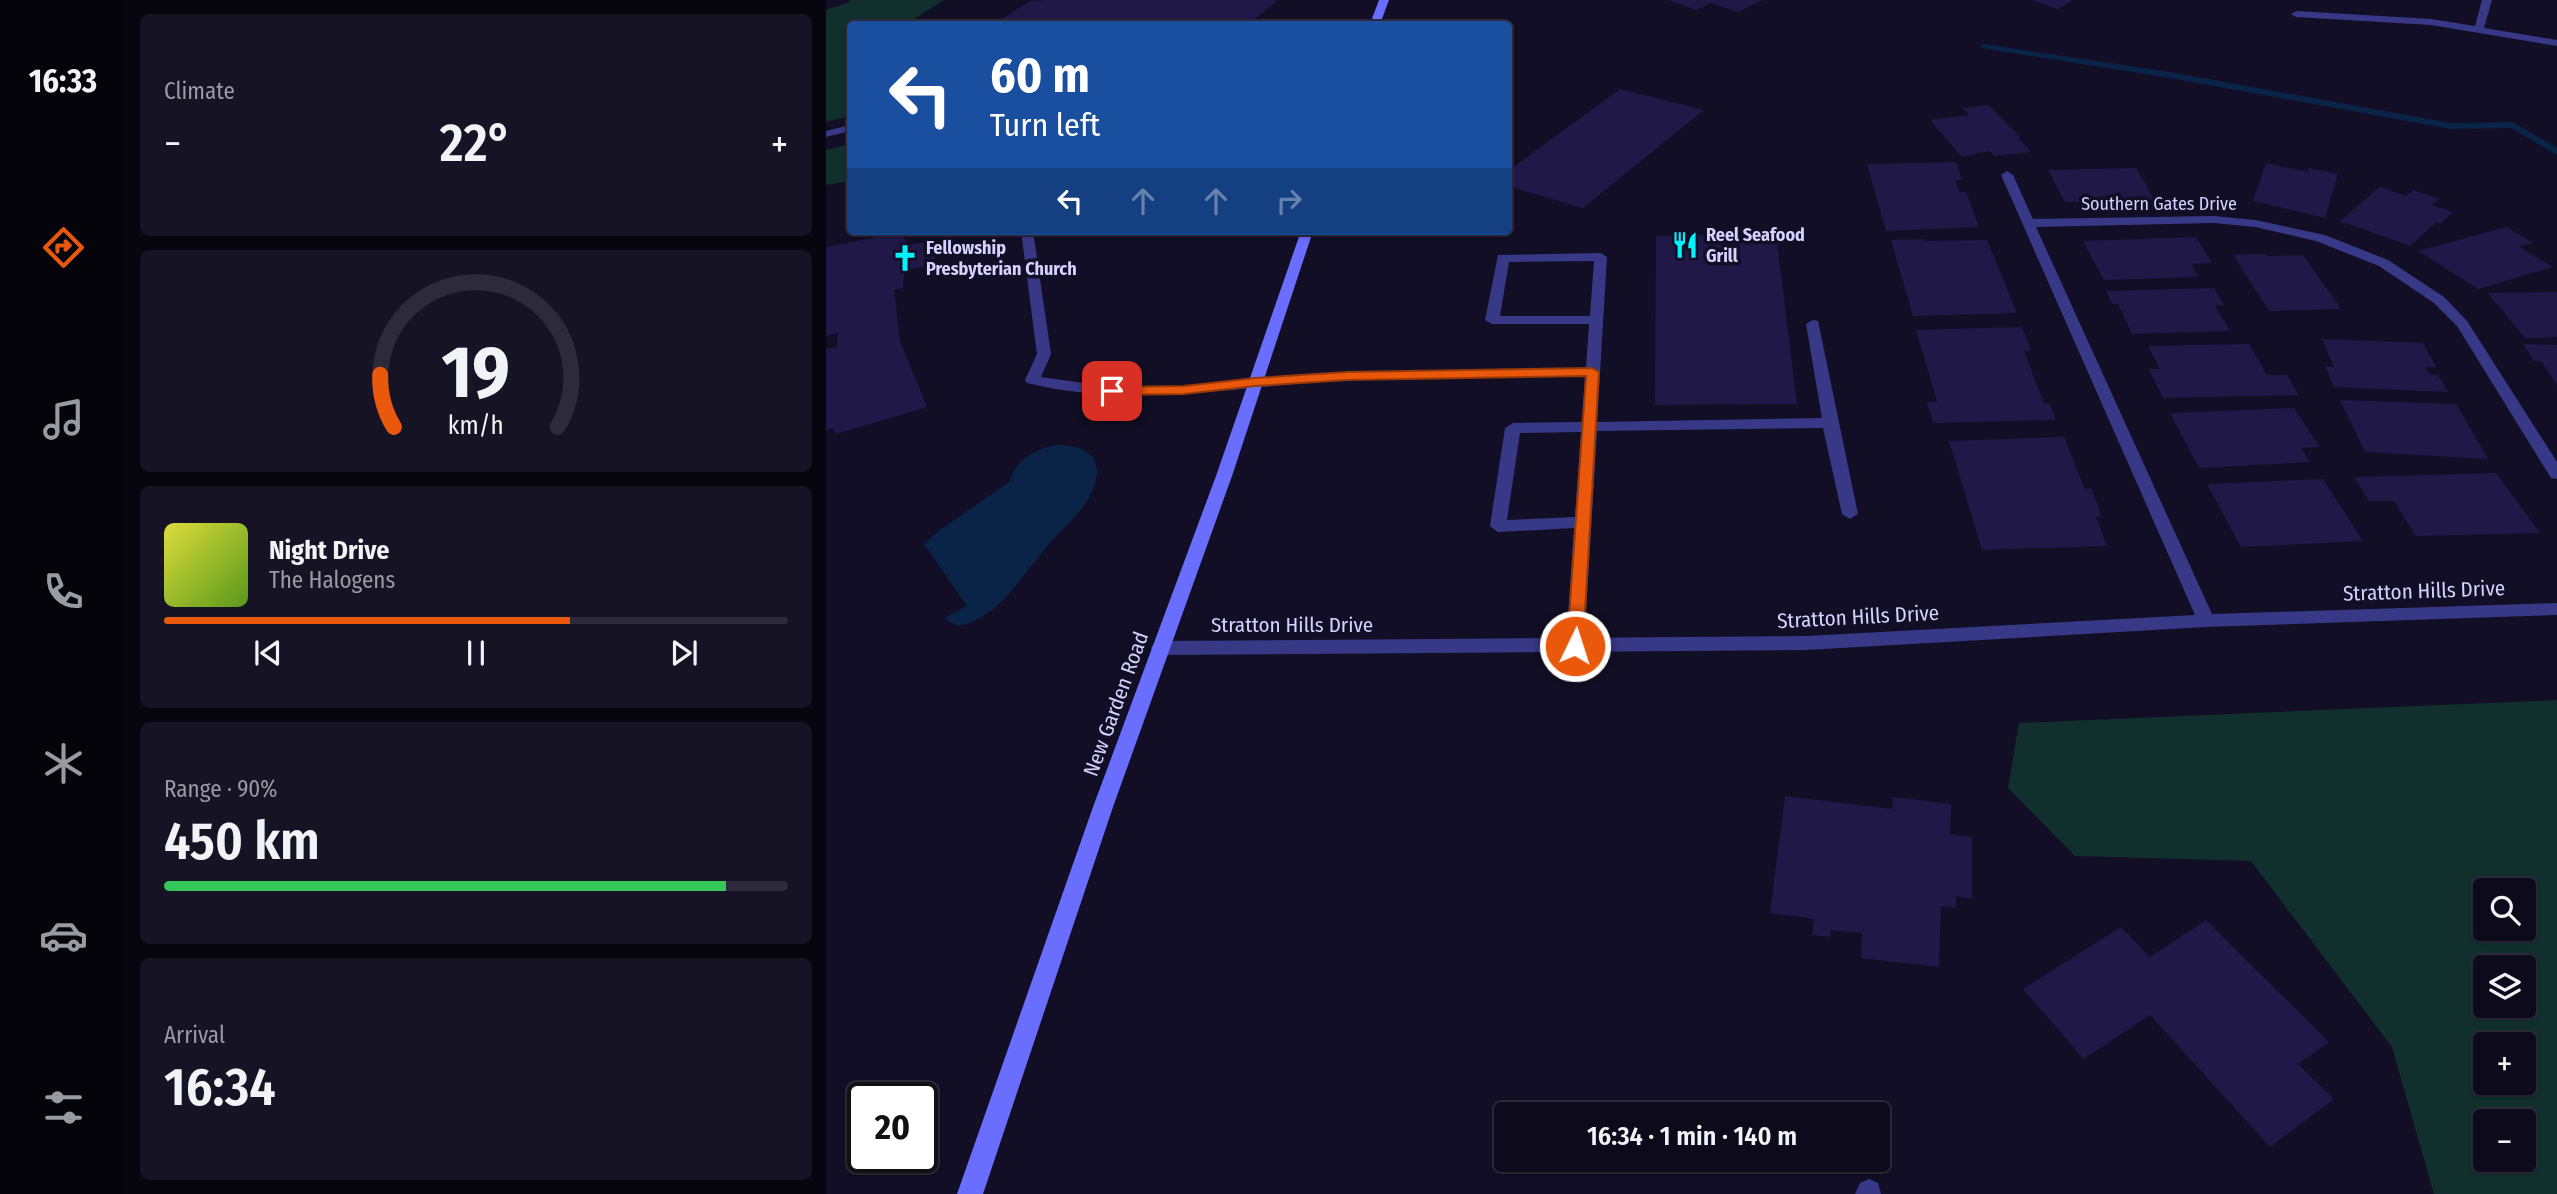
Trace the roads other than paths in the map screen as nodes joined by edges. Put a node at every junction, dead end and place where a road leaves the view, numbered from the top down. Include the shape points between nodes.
1 (1384, 0) edge
2 (2487, 0) edge
3 (2297, 14) dead end
4 (1376, 21) edge
5 (2479, 28) junction
6 (2557, 43) edge
7 (847, 129) edge
8 (826, 134) edge
9 (2007, 175) dead end
10 (2029, 223) junction
11 (1028, 235) edge
12 (1306, 235) edge
13 (1596, 320) junction
14 (1814, 324) dead end
15 (1592, 372) junction
16 (1255, 382) junction
17 (1830, 423) junction
18 (1589, 426) junction
19 (2557, 474) edge
20 (1850, 514) dead end
21 (1583, 522) junction
22 (2557, 609) edge
23 (2206, 621) junction
24 (1575, 646) junction
25 (1160, 648) junction
26 (970, 1194) edge

1 - 4 main road
2 - 5 street
3 - 5 street
5 - 6 street
7 - 8 street
9 - 10 street
10 - 19 street, Southern Gates Drive via 2220,220 2304,234 2366,255 2445,304
10 - 23 street
11 - 16 street via 1044,354 1032,380 1112,391 1184,390
12 - 16 main road, New Garden Road
13 - 13 street via 1601,257 1503,258 1492,320
13 - 15 street
14 - 17 street
15 - 16 street
15 - 18 street
16 - 25 main road, New Garden Road
17 - 18 street
17 - 20 street
18 - 21 street
18 - 21 street via 1513,428 1498,526
21 - 24 street
22 - 23 street, Stratton Hills Drive
23 - 24 street, Stratton Hills Drive via 1805,643
24 - 25 street, Stratton Hills Drive
25 - 26 main road, New Garden Road

